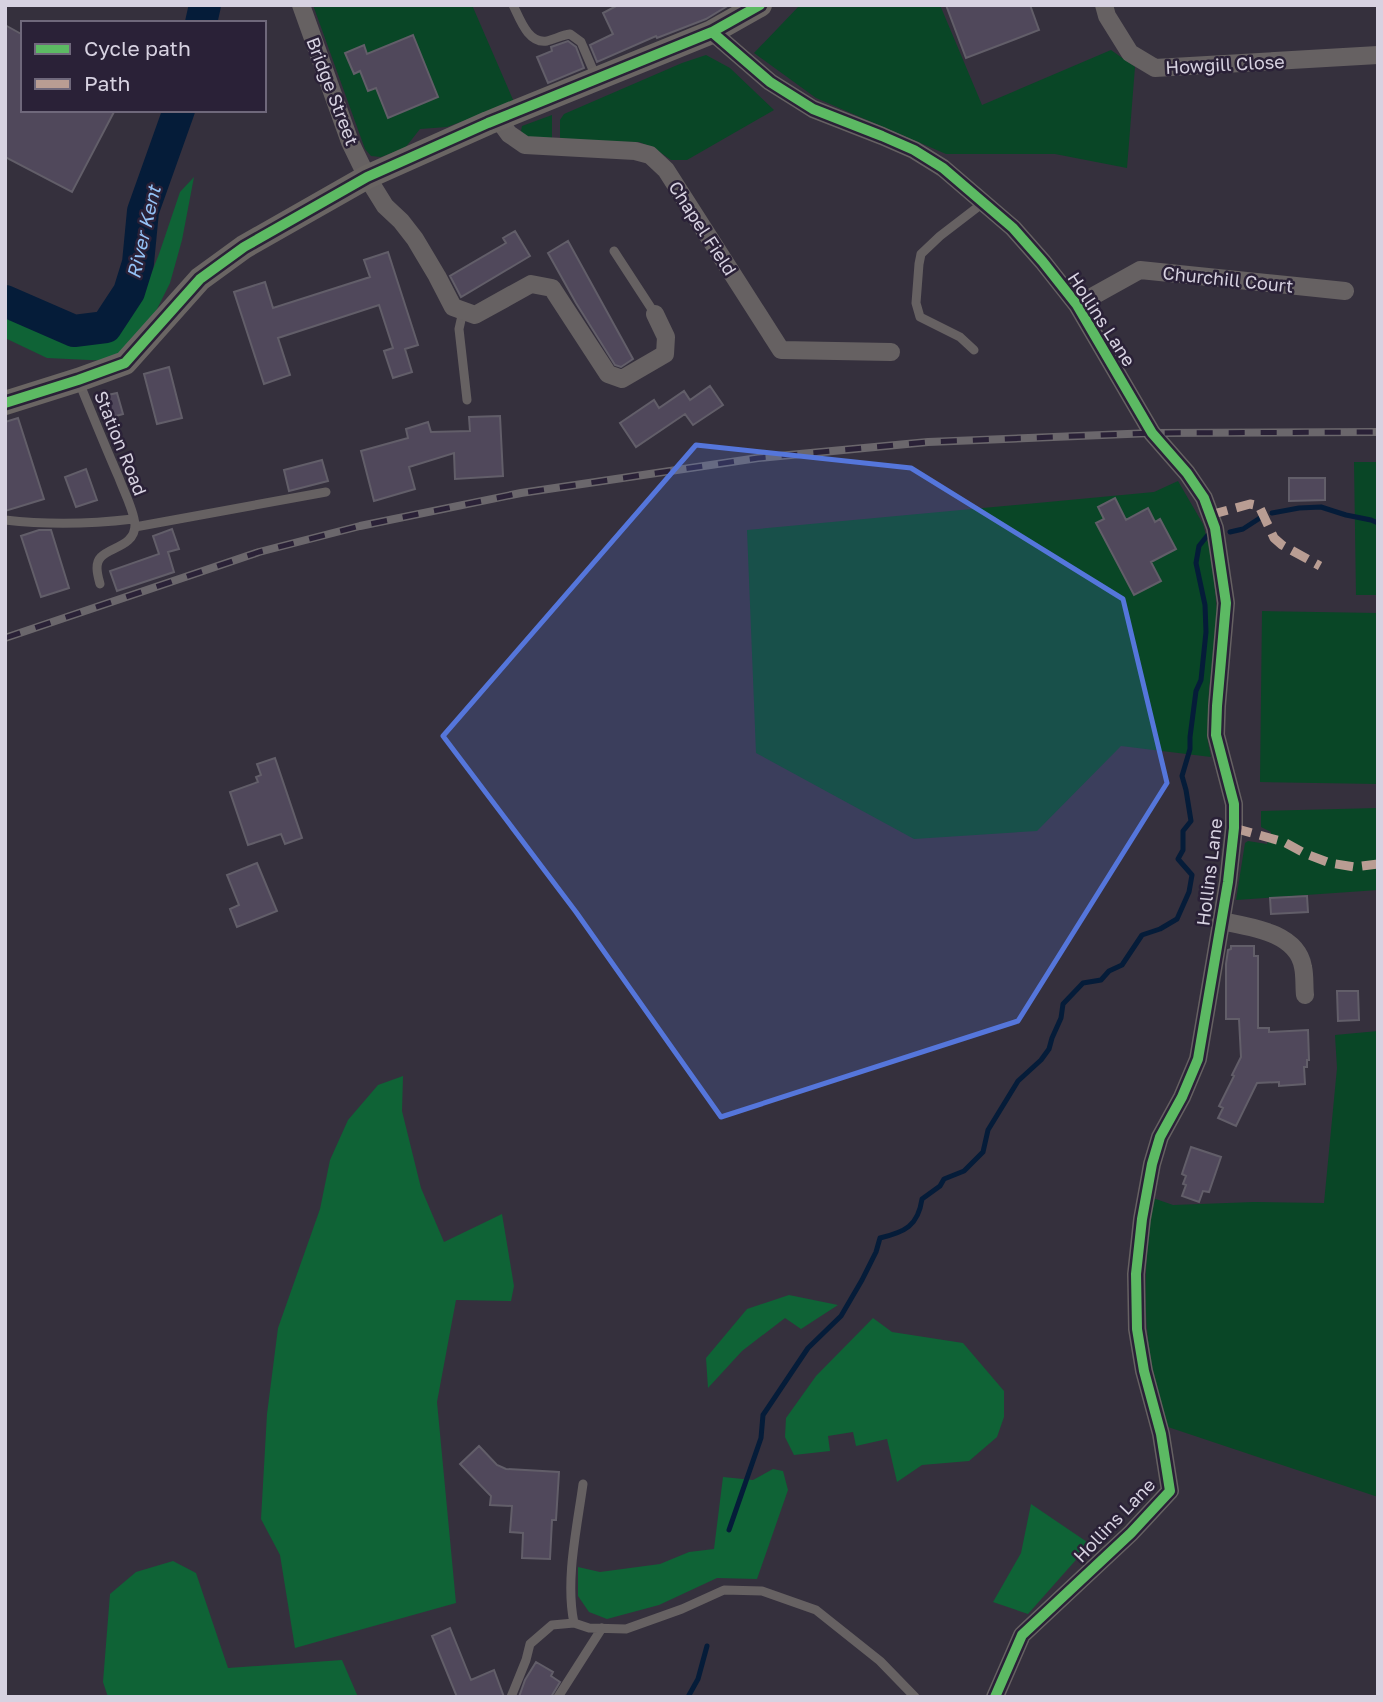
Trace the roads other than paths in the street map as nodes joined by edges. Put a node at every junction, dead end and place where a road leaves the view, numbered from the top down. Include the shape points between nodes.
1 (300, 5) edge
2 (513, 5) edge
3 (760, 5) edge
4 (1104, 5) edge
5 (712, 33) junction
6 (1378, 55) edge
7 (597, 79) junction
8 (498, 119) junction
9 (367, 177) junction
10 (983, 203) junction
11 (614, 251) dead end
12 (1345, 291) dead end
13 (1077, 305) junction
14 (463, 311) junction
15 (655, 314) joint
16 (974, 350) dead end
17 (891, 352) dead end
18 (78, 380) junction
19 (467, 400) dead end
20 (5, 403) edge
21 (326, 492) dead end
22 (5, 520) edge
23 (134, 523) junction
24 (100, 584) dead end
25 (1222, 920) junction
26 (1305, 995) dead end
27 (583, 1484) dead end
28 (574, 1623) junction
29 (602, 1628) junction
30 (511, 1697) edge
31 (558, 1697) edge
32 (915, 1697) edge
33 (995, 1697) edge

1 - 9 street, Bridge Street
2 - 7 lane via 536,39 547,41 570,34 579,39
3 - 5 street
4 - 6 street, Howgill Close via 1130,53 1155,68
5 - 7 street
5 - 10 street, Hollins Lane via 770,82 813,109 914,150
7 - 8 street
8 - 9 street
8 - 17 street, Chapel Field via 525,145 650,155 666,170 782,350
9 - 14 street, Bridge Street via 385,206 415,239 453,307
9 - 18 street via 244,247 200,279 125,363
10 - 13 street, Hollins Lane via 1013,228
10 - 16 lane via 921,254 916,303 920,317 960,337
11 - 15 lane
12 - 13 street, Churchill Court via 1140,270
13 - 25 street, Hollins Lane via 1152,433 1204,498 1214,528 1227,603 1216,735 1234,804
14 - 15 street via 475,315 531,284 552,288 608,374 622,379 665,354 666,337
14 - 19 lane via 459,329
18 - 20 street
18 - 23 lane, Station Road
21 - 23 lane
22 - 23 lane
23 - 24 lane via 123,545 101,557
25 - 26 street via 1278,936 1296,948 1303,965
25 - 33 street, Hollins Lane via 1198,1059 1160,1137 1152,1164 1136,1274 1144,1371 1170,1490 1022,1635
27 - 28 lane via 572,1573
28 - 29 lane
28 - 30 lane via 552,1625 530,1644
29 - 31 lane
29 - 32 lane via 626,1629 724,1590 762,1591 816,1611 880,1661

